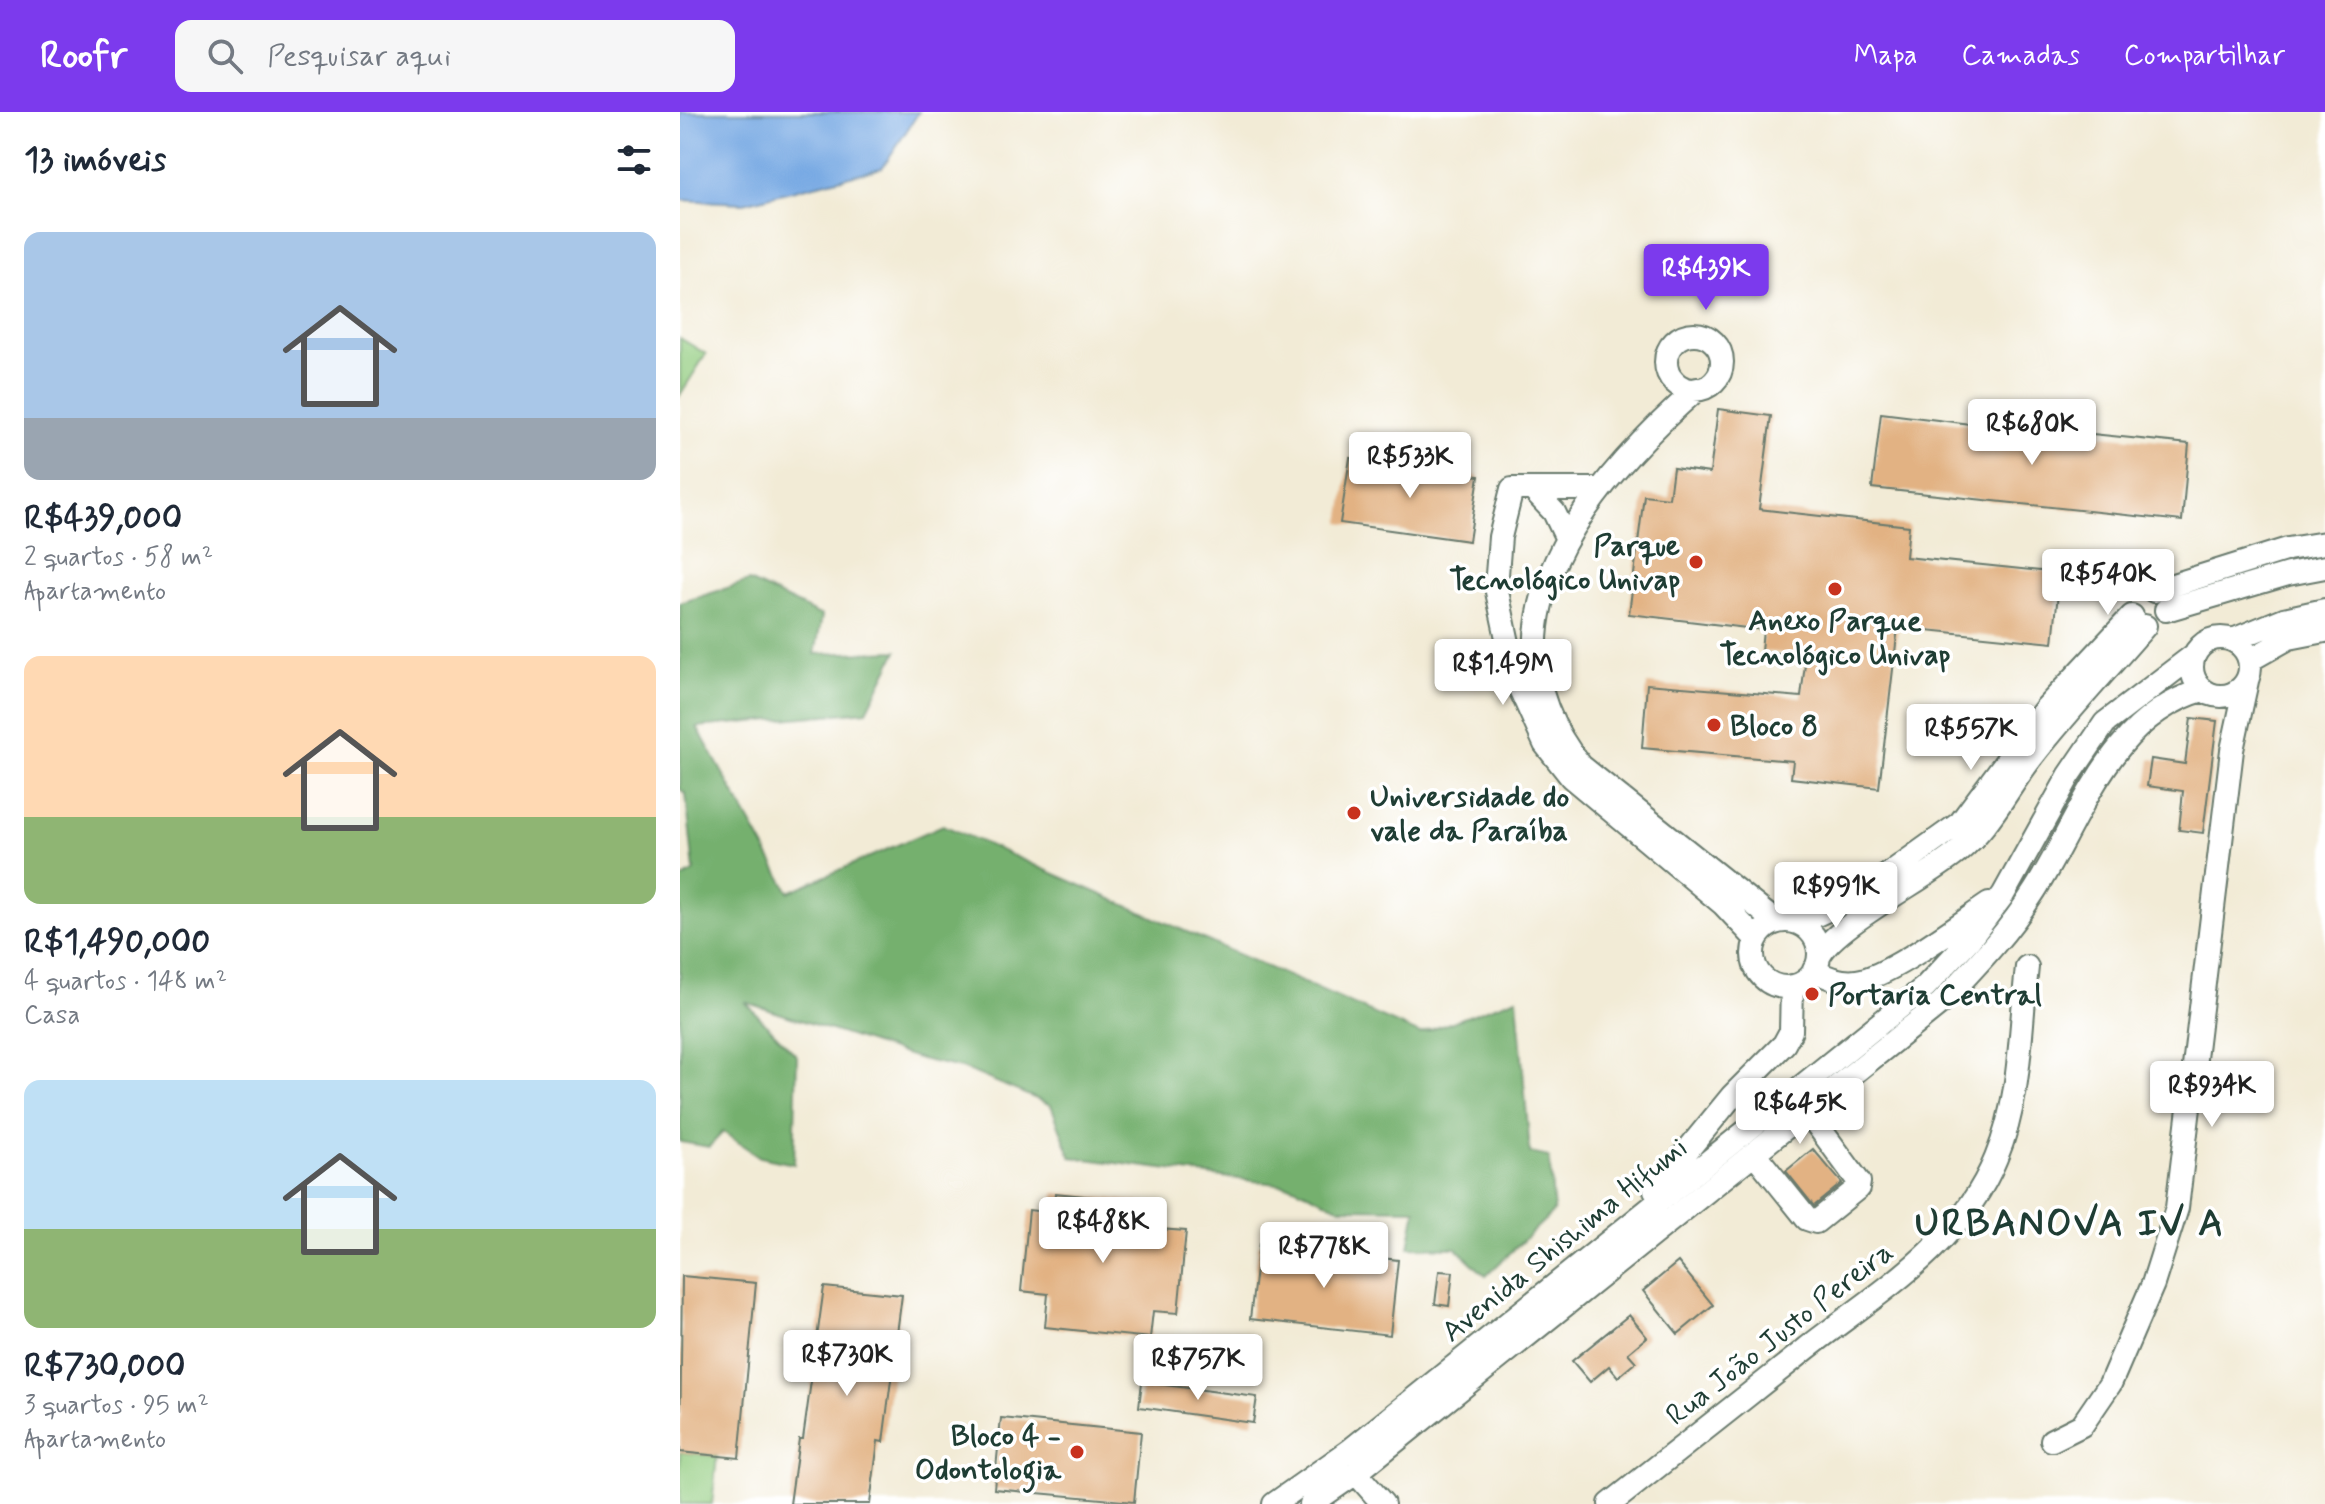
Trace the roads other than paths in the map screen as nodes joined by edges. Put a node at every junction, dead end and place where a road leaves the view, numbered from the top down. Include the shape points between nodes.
1 (1672, 379) junction
2 (1697, 389) junction
3 (1670, 412) junction
4 (1599, 489) junction
5 (1533, 490) junction
6 (1566, 537) junction
7 (2325, 543) edge
8 (2325, 567) edge
9 (2154, 591) junction
10 (2166, 610) junction
11 (2325, 610) edge
12 (2138, 621) junction
13 (2325, 631) edge
14 (2233, 640) junction
15 (2194, 655) junction
16 (2248, 671) junction
17 (2210, 693) junction
18 (2232, 750) junction
19 (2003, 895) junction
20 (1776, 922) junction
21 (1799, 923) junction
22 (1756, 939) junction
23 (1816, 964) junction
24 (2027, 967) dead end
25 (1792, 986) junction
26 (1933, 995) junction
27 (1807, 1111) junction
28 (1754, 1153) junction
29 (1617, 1234) junction
30 (2052, 1440) dead end
31 (1356, 1473) junction
32 (1274, 1504) edge
33 (1311, 1504) edge
34 (1383, 1504) edge
35 (1610, 1504) edge

1 - 2 street
1 - 2 street via 1666,361 1673,343 1690,334 1709,338 1720,352 1721,368 1712,383
1 - 3 street
2 - 3 street
3 - 4 street
4 - 5 street
4 - 6 street
5 - 6 street via 1554,512
5 - 22 street via 1512,489 1500,537 1496,587 1516,680 1545,744 1571,777 1723,904
6 - 20 street via 1538,616 1534,655 1541,692 1558,734 1581,766
7 - 9 street via 2288,549
8 - 10 street
9 - 10 street via 2164,598
9 - 12 street via 2136,594 2130,605
10 - 12 street via 2161,621
11 - 14 street via 2284,619
12 - 21 street via 2045,709 1960,823 1858,896
12 - 23 street via 1984,828 1932,872 1841,930 1824,946
13 - 16 street via 2289,638
14 - 15 street via 2206,641
14 - 16 street via 2241,644
15 - 17 street via 2193,673
15 - 19 street, Avenida Shishima Hifumi via 2105,723
16 - 17 street via 2234,693
16 - 18 street
17 - 18 street
17 - 26 street, Avenida Shishima Hifumi via 2158,711 2134,729 2106,763 2036,889 2000,941
18 - 30 street via 2177,1208 2153,1284 2110,1384 2082,1425
19 - 23 street via 1859,981 1840,981
19 - 26 street, Avenida Shishima Hifumi
20 - 21 street
20 - 22 street
21 - 23 street via 1814,937
22 - 25 street via 1753,957 1762,977
23 - 25 street
24 - 35 street, Rua João Justo Pereira via 2006,1132 1969,1208 1905,1273
25 - 29 street via 1791,1031 1784,1044 1732,1096
26 - 27 street, Avenida Shishima Hifumi
26 - 29 street, Avenida Shishima Hifumi
27 - 28 street, Avenida Shishima Hifumi
27 - 28 street via 1859,1182 1816,1222 1807,1219
28 - 31 street, Avenida Shishima Hifumi
29 - 32 street, Avenida Shishima Hifumi via 1349,1451
31 - 33 street, Avenida Shishima Hifumi
31 - 34 street

